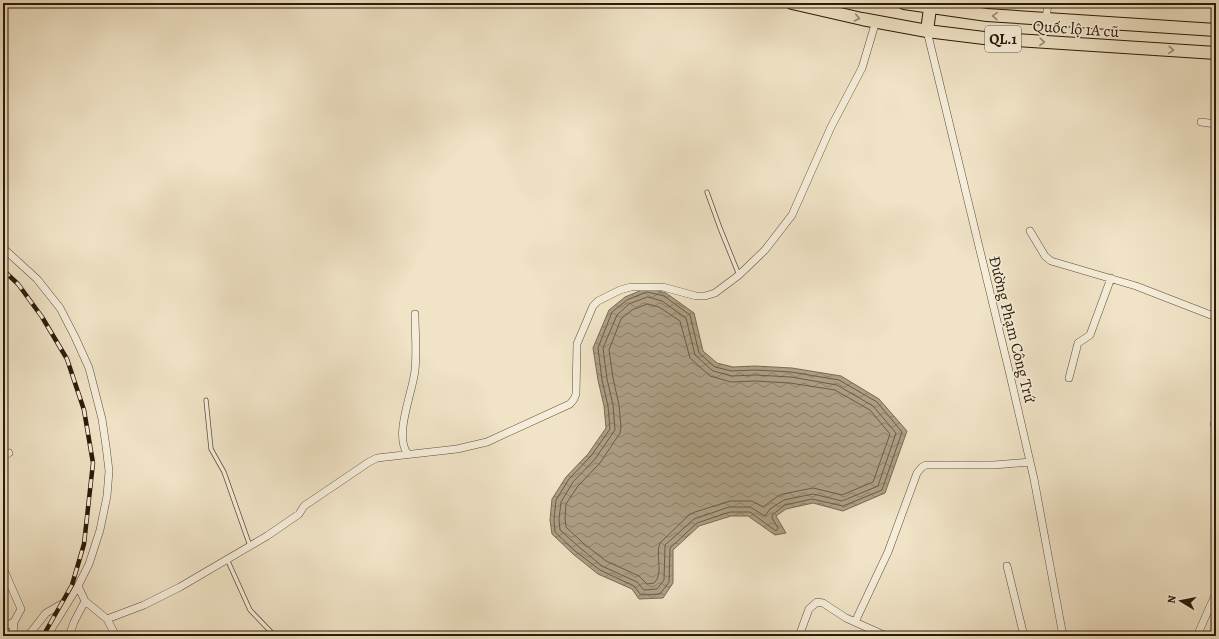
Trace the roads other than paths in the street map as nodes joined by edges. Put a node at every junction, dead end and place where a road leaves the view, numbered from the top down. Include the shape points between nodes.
1 (792, 3) edge
2 (904, 3) edge
3 (1048, 3) edge
4 (930, 8) junction
5 (1046, 19) junction
6 (876, 21) junction
7 (927, 30) junction
8 (1216, 30) edge
9 (1216, 53) edge
10 (1201, 122) dead end
11 (1216, 124) edge
12 (707, 192) dead end
13 (1030, 231) dead end
14 (3, 248) edge
15 (739, 275) junction
16 (1111, 278) junction
17 (415, 314) dead end
18 (1216, 317) edge
19 (1069, 378) dead end
20 (206, 400) dead end
21 (408, 454) junction
22 (1030, 462) junction
23 (250, 546) junction
24 (227, 559) junction
25 (1007, 566) dead end
26 (3, 568) edge
27 (78, 586) junction
28 (1216, 593) edge
29 (69, 600) junction
30 (85, 601) junction
31 (107, 619) junction
32 (14, 622) junction
33 (855, 622) junction
34 (3, 624) edge
35 (29, 634) edge
36 (13, 636) edge
37 (47, 636) edge
38 (69, 636) edge
39 (116, 636) edge
40 (275, 636) edge
41 (799, 636) edge
42 (886, 636) edge
43 (1024, 636) edge
44 (1063, 636) edge
45 (1197, 636) edge

1 -> 6 main road, Quốc lộ 1A cũ / QL.1
2 - 4 main road, Quốc lộ 1A cũ / QL.1
3 - 5 street
5 -> 4 main road, Quốc lộ 1A cũ / QL.1
4 - 7 main road
5 - 8 main road, Quốc lộ 1A cũ / QL.1
6 - 7 main road, Quốc lộ 1A cũ / QL.1
6 - 15 street via 862,68 831,127 792,215 765,250
7 -> 9 main road, Quốc lộ 1A cũ / QL.1 via 984,38
7 - 22 street, Đường Phạm Công Trứ
10 - 11 street
12 - 15 lane
13 - 16 street via 1045,256 1051,261
14 - 27 street via 37,279 60,308 89,368 102,419 109,471 107,496 100,530 89,564
15 - 21 street via 715,293 706,296 696,296 663,287 631,287 598,301 593,306 577,344 576,394 570,404 487,442 457,449
16 - 18 street
16 - 19 street via 1092,332 1078,343
17 - 21 street via 415,373 406,411 403,441 404,450
20 - 23 lane via 211,449 224,472
21 - 23 street via 377,458 369,462 304,506 299,514
22 - 33 street via 922,467 917,473 888,552
22 - 44 street, Đường Phạm Công Trứ
23 - 24 street
24 - 31 street via 180,587 144,605
24 - 40 lane via 250,610
25 - 43 street
26 - 32 street via 21,609
27 - 29 street
27 - 30 street
28 - 45 street
29 - 35 street via 46,613
29 - 37 street
30 - 31 street
30 - 38 street
31 - 39 street
32 - 34 street
32 - 36 street
33 - 41 street via 817,602 809,609
33 - 42 street

